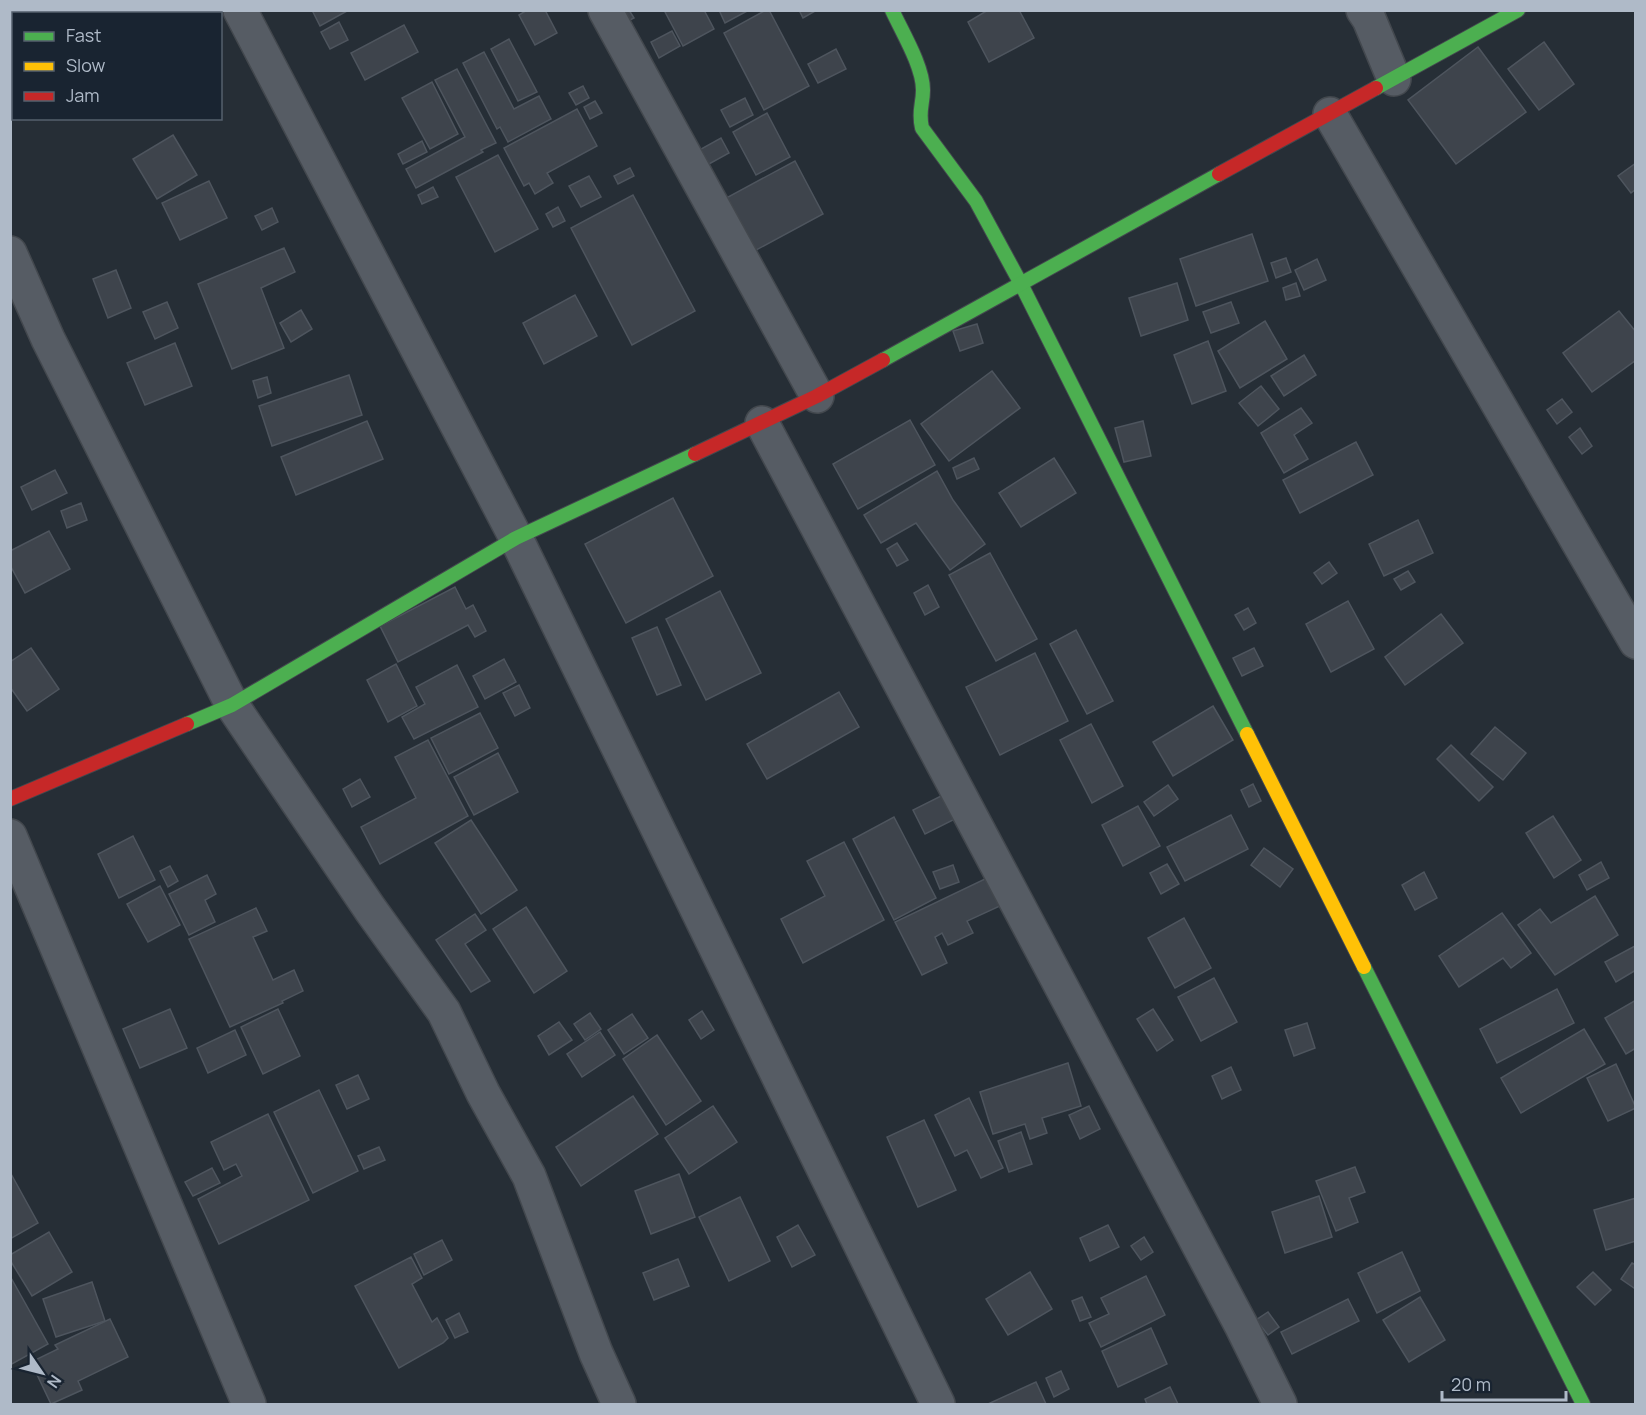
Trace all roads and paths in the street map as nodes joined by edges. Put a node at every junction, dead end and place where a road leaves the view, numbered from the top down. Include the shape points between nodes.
1 (240, 10) edge
2 (605, 10) edge
3 (892, 10) edge
4 (1363, 10) edge
5 (1518, 10) edge
6 (1394, 79) junction
7 (1330, 114) junction
8 (10, 253) edge
9 (1021, 284) junction
10 (817, 396) junction
11 (762, 423) junction
12 (516, 538) junction
13 (1635, 642) edge
14 (232, 705) junction
15 (10, 799) edge
16 (10, 836) edge
17 (249, 1404) edge
18 (620, 1404) edge
19 (938, 1404) edge
20 (1280, 1404) edge
21 (1583, 1404) edge

1 - 12 street
2 - 10 street
3 - 9 street via 919,71 922,128 976,201
4 - 6 street
5 - 6 street
6 - 7 street
7 - 9 street
7 - 13 street
8 - 14 street via 48,339
9 - 10 street
9 - 21 street
10 - 11 street
11 - 12 street
11 - 20 street
12 - 14 street
12 - 19 street
14 - 15 street
14 - 18 street via 444,1012 529,1176 596,1353
16 - 17 street

